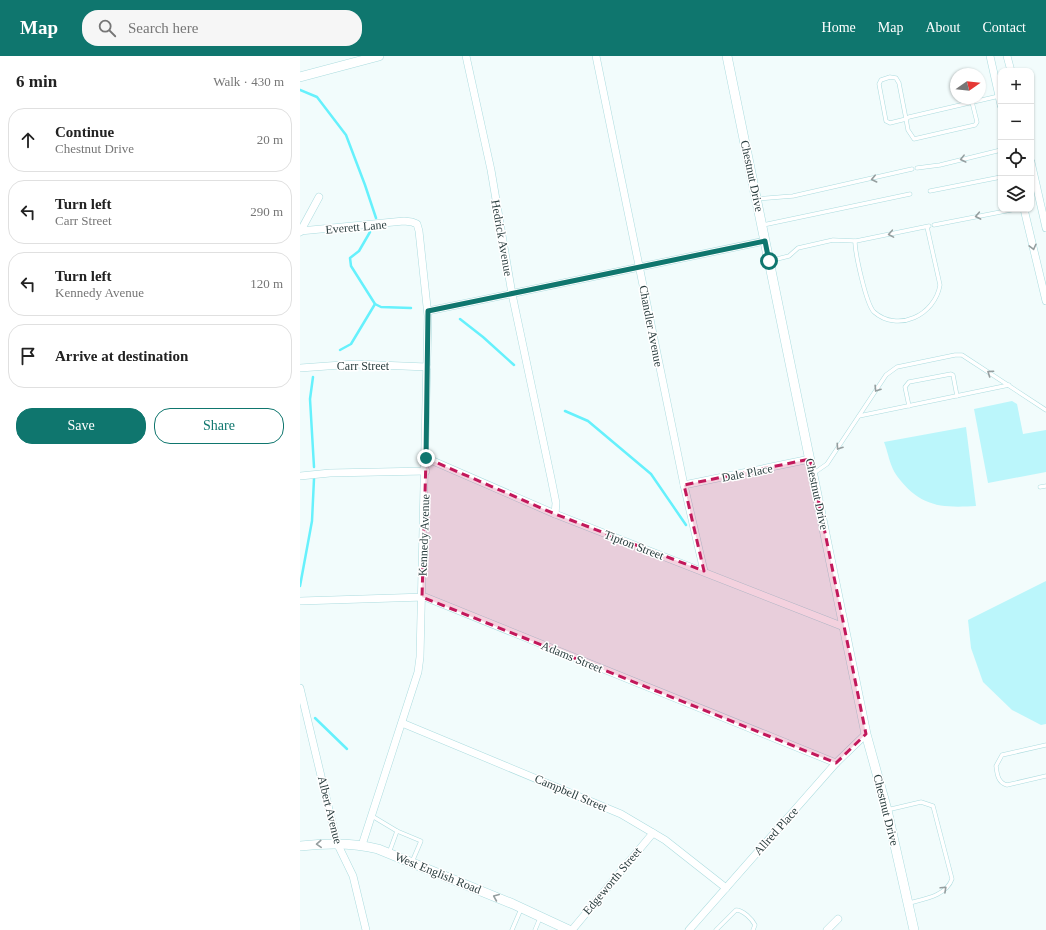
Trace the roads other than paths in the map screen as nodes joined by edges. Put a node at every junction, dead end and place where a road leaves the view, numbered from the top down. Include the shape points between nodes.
1 (379, 56) edge
2 (466, 56) edge
3 (596, 56) edge
4 (727, 56) edge
5 (990, 56) edge
6 (1007, 56) edge
7 (1010, 68) edge
8 (300, 77) edge
9 (998, 92) edge
10 (998, 96) edge
11 (986, 99) edge
12 (964, 104) edge
13 (972, 104) edge
14 (906, 119) junction
15 (998, 151) edge
16 (917, 168) dead end
17 (912, 169) dead end
18 (1034, 175) edge
19 (998, 178) edge
20 (930, 191) dead end
21 (910, 194) dead end
22 (319, 197) dead end
23 (756, 198) junction
24 (1001, 212) edge
25 (1025, 212) edge
26 (412, 222) joint
27 (762, 225) junction
28 (934, 225) dead end
29 (1046, 228) edge
30 (300, 232) edge
31 (765, 241) junction
32 (855, 241) junction
33 (769, 261) junction
34 (639, 267) junction
35 (512, 294) junction
36 (1046, 301) edge
37 (428, 311) junction
38 (427, 367) junction
39 (300, 368) edge
40 (1009, 385) junction
41 (957, 396) junction
42 (909, 406) junction
43 (1046, 410) edge
44 (859, 416) junction
45 (426, 458) junction
46 (810, 459) junction
47 (426, 471) junction
48 (813, 473) junction
49 (300, 476) edge
50 (684, 485) junction
51 (1046, 486) edge
52 (1040, 487) dead end
53 (555, 514) junction
54 (704, 571) junction
55 (422, 597) junction
56 (300, 601) edge
57 (844, 627) junction
58 (300, 688) edge
59 (303, 713) edge
60 (402, 723) junction
61 (866, 734) junction
62 (1046, 744) edge
63 (836, 763) junction
64 (1046, 776) edge
65 (887, 810) junction
66 (372, 816) junction
67 (397, 831) junction
68 (653, 833) junction
69 (337, 844) junction
70 (362, 845) junction
71 (300, 846) edge
72 (389, 854) junction
73 (411, 862) junction
74 (726, 888) junction
75 (909, 903) junction
76 (521, 908) junction
77 (540, 917) junction
78 (838, 919) dead end
79 (693, 928) edge
80 (366, 930) edge
81 (512, 930) edge
82 (535, 930) edge
83 (571, 930) edge
84 (716, 930) edge
85 (753, 930) edge
86 (827, 930) edge
87 (914, 930) edge

1 - 8 street
2 - 35 street, Hedrick Avenue via 491,170
3 - 34 street, Chandler Avenue
4 - 23 street, Chestnut Drive
5 - 9 street
6 - 7 street
10 - 11 lane
12 - 14 lane
13 - 14 lane via 977,122 975,124 914,139 908,130
14 - 14 lane via 896,78 880,80 886,121 890,123
15 -> 16 lane
17 -> 23 lane via 793,196
18 - 29 street
19 - 20 lane
21 - 27 lane
22 - 30 street, Everett Lane
23 - 27 street, Chestnut Drive
24 -> 28 lane
25 -> 36 street
26 - 30 street, Everett Lane
26 - 37 street, Kennedy Avenue via 417,224 419,232
27 - 31 street, Chestnut Drive
31 - 33 street, Chestnut Drive
31 - 34 street
32 -> 32 lane via 866,300 873,311 889,320 914,317 924,313 932,305 940,285 928,227
32 - 33 lane via 833,240 798,248 789,256
33 - 46 street, Chestnut Drive
34 - 35 street
34 - 50 street, Chandler Avenue
35 - 37 street
35 - 53 street, Hedrick Avenue via 556,503
37 - 38 street, Kennedy Avenue
38 - 39 street, Carr Street via 355,364
38 - 45 street, Kennedy Avenue
40 - 41 lane
40 - 43 lane
40 -> 44 lane via 962,355 925,361 889,371
41 - 42 lane
41 - 42 lane via 951,374 909,382 905,387
42 - 44 lane
44 -> 48 lane via 827,464
45 - 47 street, Kennedy Avenue
45 - 53 street, Tipton Street
46 - 48 street, Chestnut Drive
46 - 50 street, Dale Place
47 - 49 street
47 - 55 street, Kennedy Avenue
48 - 57 street, Chestnut Drive
50 - 54 street, Chandler Avenue
51 - 52 lane
53 - 54 street, Tipton Street
54 - 57 street, Tipton Street
55 - 56 street, Adams Street
55 - 60 street, Kennedy Avenue via 418,672
55 - 63 street, Adams Street
57 - 61 street, Chestnut Drive
58 - 59 street, Albert Avenue
59 - 69 street, Albert Avenue
60 - 66 street, Kennedy Avenue
60 - 68 street, Campbell Street via 621,814
61 - 63 street, Allred Place
61 - 65 street, Chestnut Drive
62 - 64 lane via 1002,755 996,766 1000,780 1007,785
63 - 74 street, Allred Place
65 - 75 street, Chestnut Drive
75 -> 65 lane via 935,896 952,879 933,806 921,802
66 - 67 lane
66 - 70 street, Kennedy Avenue
67 - 72 lane
67 - 73 lane via 421,841
68 - 74 street, Campbell Street
68 - 83 street, Edgeworth Street
69 - 70 street, West English Road
69 -> 71 street, West English Road
69 - 80 street, Albert Avenue via 353,876
70 - 72 street, West English Road
72 - 73 street, West English Road
76 -> 73 street, West English Road
74 - 79 street, Allred Place
75 - 87 street, Chestnut Drive
76 - 77 street, West English Road
76 - 81 lane
77 - 82 lane
77 - 83 street, West English Road
78 - 86 street
84 - 85 lane via 739,910 753,920

